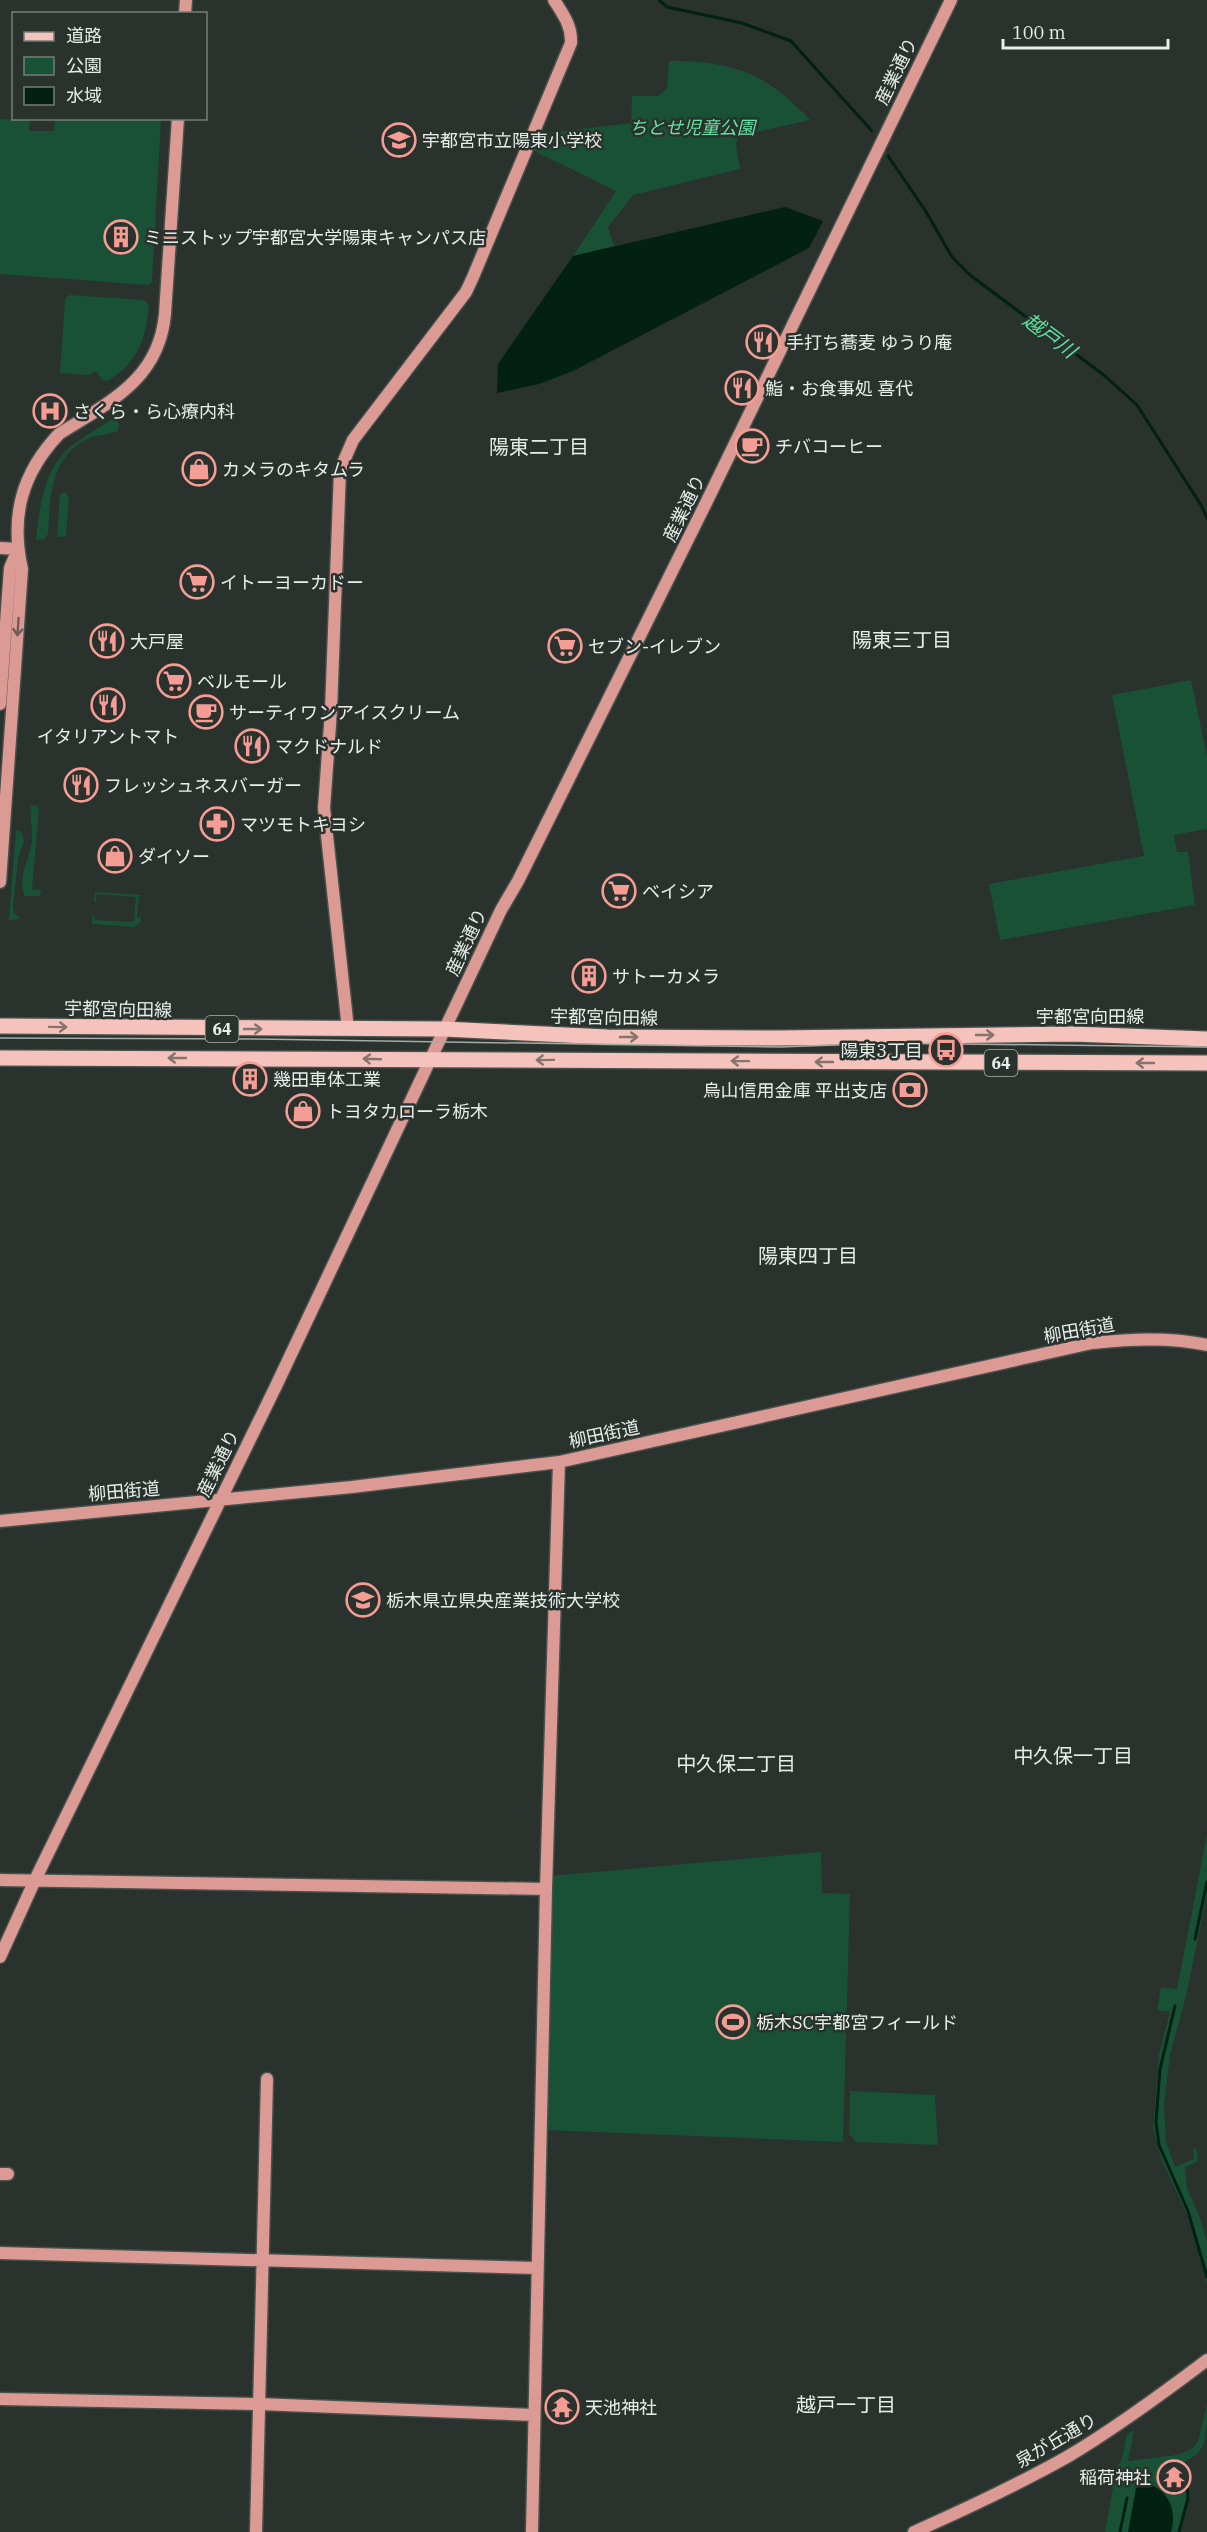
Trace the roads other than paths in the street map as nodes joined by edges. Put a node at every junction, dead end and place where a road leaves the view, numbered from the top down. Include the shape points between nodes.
1 (554, 0) edge
2 (951, 0) edge
3 (178, 120) edge
4 (0, 548) edge
5 (18, 549) junction
6 (0, 704) edge
7 (0, 882) edge
8 (0, 1026) edge
9 (348, 1029) junction
10 (444, 1029) junction
11 (1207, 1038) edge
12 (0, 1058) edge
13 (430, 1060) junction
14 (1207, 1064) edge
15 (1207, 1346) edge
16 (559, 1462) junction
17 (220, 1500) junction
18 (0, 1521) edge
19 (0, 1880) edge
20 (35, 1880) junction
21 (546, 1890) junction
22 (0, 1957) edge
23 (267, 2079) dead end
24 (0, 2253) edge
25 (263, 2260) junction
26 (537, 2268) junction
27 (1207, 2360) edge
28 (0, 2399) edge
29 (259, 2404) junction
30 (534, 2415) junction
31 (256, 2532) edge
32 (532, 2532) edge
33 (914, 2532) edge

1 - 9 street via 572,33 571,43 473,277 466,292 353,440 340,470 324,808
2 - 10 street, 産業通り
3 - 5 street via 164,323 158,347 131,386 59,434 33,465 20,502
4 - 5 street
5 - 6 street via 10,568
5 -> 7 street via 22,569
8 -> 9 main road, 宇都宮向田線 / 64
9 - 10 main road, 宇都宮向田線 / 64
10 -> 11 main road, 宇都宮向田線 / 64 via 607,1037 1073,1034
10 - 13 street, 産業通り
13 -> 12 main road, 64
14 -> 13 main road, 64
13 - 17 street, 産業通り
15 - 16 street, 柳田街道 via 1171,1340 1092,1343
16 - 17 street, 柳田街道
16 - 21 street
17 - 18 street, 柳田街道
17 - 20 street, 産業通り
19 - 20 street
20 - 21 street
20 - 22 street, 産業通り
21 - 26 street
23 - 25 street
24 - 25 street
25 - 26 street
25 - 29 street
26 - 30 street
27 - 33 street, 泉が丘通り via 1068,2456
28 - 29 street
29 - 30 street
29 - 31 street
30 - 32 street

